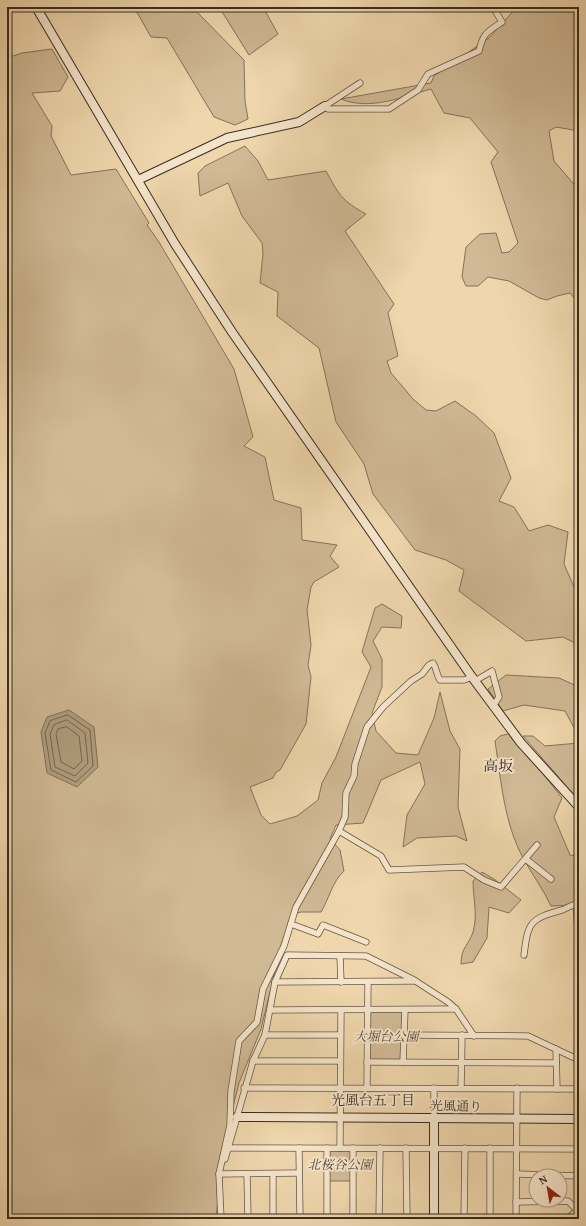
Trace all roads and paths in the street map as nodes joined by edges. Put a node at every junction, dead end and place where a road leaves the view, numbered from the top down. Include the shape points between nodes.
1 (36, 7) edge
2 (493, 7) edge
3 (360, 83) dead end
4 (325, 106) junction
5 (138, 180) junction
6 (473, 679) junction
7 (493, 706) junction
8 (579, 808) edge
9 (339, 831) junction
10 (537, 845) dead end
11 (527, 860) junction
12 (551, 879) dead end
13 (579, 904) edge
14 (291, 924) junction
15 (366, 942) dead end
16 (524, 955) dead end
17 (340, 956) junction
18 (416, 981) junction
19 (275, 982) junction
20 (341, 982) junction
21 (368, 982) junction
22 (368, 1009) junction
23 (456, 1009) junction
24 (271, 1010) junction
25 (341, 1010) junction
26 (405, 1010) junction
27 (266, 1035) junction
28 (340, 1035) junction
29 (404, 1035) junction
30 (462, 1036) junction
31 (474, 1036) junction
32 (556, 1049) junction
33 (579, 1060) edge
34 (253, 1061) junction
35 (340, 1061) junction
36 (367, 1062) junction
37 (403, 1062) junction
38 (461, 1062) junction
39 (556, 1063) junction
40 (340, 1087) junction
41 (244, 1088) junction
42 (367, 1088) junction
43 (434, 1088) junction
44 (461, 1088) junction
45 (517, 1088) junction
46 (557, 1089) junction
47 (579, 1089) edge
48 (237, 1117) junction
49 (340, 1118) junction
50 (434, 1118) junction
51 (516, 1119) junction
52 (579, 1119) edge
53 (229, 1148) junction
54 (299, 1148) junction
55 (327, 1148) junction
56 (340, 1148) junction
57 (353, 1148) junction
58 (380, 1148) junction
59 (406, 1148) junction
60 (434, 1148) junction
61 (465, 1148) junction
62 (490, 1148) junction
63 (517, 1148) junction
64 (579, 1149) edge
65 (299, 1173) junction
66 (219, 1174) junction
67 (247, 1174) junction
68 (274, 1174) junction
69 (517, 1174) junction
70 (579, 1176) edge
71 (516, 1202) junction
72 (578, 1209) edge
73 (221, 1219) edge
74 (248, 1219) edge
75 (273, 1219) edge
76 (300, 1219) edge
77 (327, 1219) edge
78 (353, 1219) edge
79 (379, 1219) edge
80 (407, 1219) edge
81 (434, 1219) edge
82 (464, 1219) edge
83 (490, 1219) edge
84 (516, 1219) edge
85 (567, 1219) edge

1 - 5 street
2 - 4 street via 502,22 482,37 479,51 428,74 418,90 389,109 328,109
3 - 4 street
4 - 5 street via 299,122 227,138
5 - 6 street via 175,244 232,332
6 - 7 street
6 - 7 street via 492,671 499,697
6 - 9 street via 440,680 434,663 383,707 367,727 355,764 354,776 346,793 345,817
7 - 8 street via 521,743
9 - 11 street via 381,856 389,870 464,867 501,887
9 - 14 street via 296,907
10 - 11 street
11 - 12 street
13 - 16 street via 549,913 533,922 528,928
14 - 15 street via 318,934 323,925
14 - 66 street via 284,946 263,989 257,1022 239,1041 231,1091 230,1125
17 - 18 street via 366,956
17 - 19 street via 287,955
17 - 20 street
18 - 21 street
18 - 23 street
19 - 20 street
19 - 24 street
20 - 21 street
21 - 22 street
22 - 25 street
22 - 26 street
22 - 36 street
23 - 26 street
23 - 31 street
24 - 25 street
24 - 27 street
25 - 28 street
26 - 29 street
27 - 28 street
27 - 34 street
28 - 35 street
29 - 30 street
29 - 37 street
30 - 31 street
30 - 38 street
31 - 32 street via 528,1036
32 - 33 street
32 - 39 street
34 - 35 street
34 - 41 street
35 - 40 street
36 - 37 street
36 - 42 street
37 - 38 street
38 - 39 street
38 - 44 street
39 - 46 street
40 - 41 street
40 - 42 street
40 - 49 street
41 - 48 street
42 - 43 street
43 - 44 street
43 - 50 street
44 - 45 street
45 - 46 street
45 - 51 street
46 - 47 street
48 - 49 street, 光風通り
48 - 53 street
49 - 50 street, 光風通り
49 - 56 street
50 - 51 street, 光風通り
50 - 60 street
51 - 52 street, 光風通り
51 - 63 street
53 - 54 street
53 - 66 street
54 - 55 street
54 - 65 street
55 - 56 street
55 - 77 street
56 - 57 street
57 - 58 street
57 - 78 street
58 - 59 street
58 - 79 street
59 - 60 street
59 - 80 street
60 - 61 street
60 - 81 street
61 - 62 street
61 - 82 street
62 - 63 street
62 - 83 street
63 - 64 street
63 - 69 street
65 - 68 street
65 - 76 street
66 - 67 street
66 - 73 street
67 - 68 street
67 - 74 street
68 - 75 street
69 - 70 street
69 - 71 street
71 - 72 street via 568,1201
71 - 84 street
72 - 85 street

